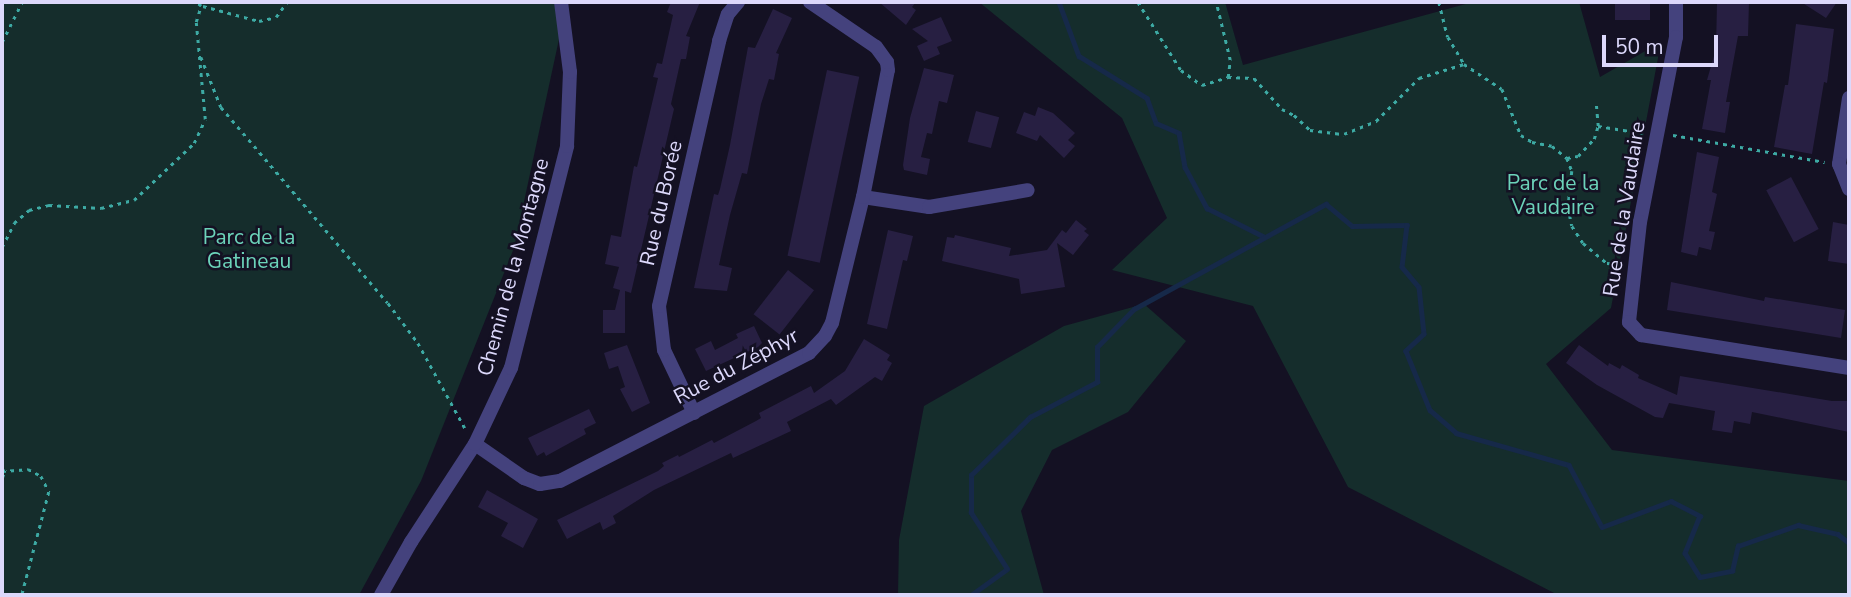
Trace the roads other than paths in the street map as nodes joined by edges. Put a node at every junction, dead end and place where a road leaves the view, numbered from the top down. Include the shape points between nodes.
1 (561, 2) edge
2 (738, 2) edge
3 (810, 2) edge
4 (1676, 2) edge
5 (1849, 98) edge
6 (1849, 189) edge
7 (1028, 190) dead end
8 (863, 197) junction
9 (1849, 368) edge
10 (694, 413) junction
11 (474, 444) junction
12 (381, 595) edge

1 - 11 street, Chemin de la Montagne via 570,110 563,167 511,368
2 - 10 street, Rue du Borée via 719,41 659,306 664,350
3 - 8 street, Rue du Zéphyr via 876,47 887,62 888,79
4 - 9 street, Rue de la Vaudaire via 1675,37 1633,268 1629,322 1641,335
5 - 6 street via 1839,164
7 - 8 street via 929,207
8 - 10 street, Rue du Zéphyr via 825,336 809,353
10 - 11 street, Rue du Zéphyr via 550,484 524,478
11 - 12 street, Chemin de la Montagne

